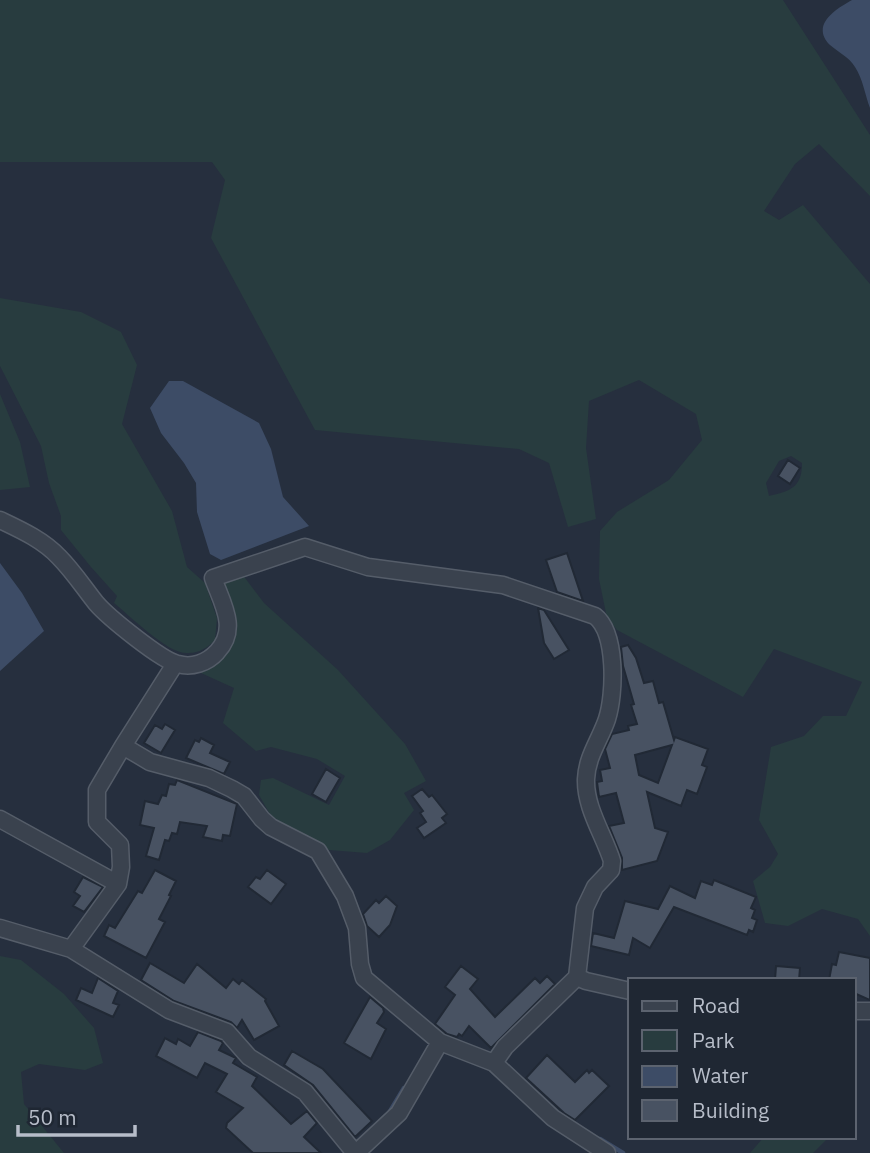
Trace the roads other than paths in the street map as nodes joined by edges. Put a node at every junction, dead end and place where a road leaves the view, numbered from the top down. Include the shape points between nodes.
1 (0, 520) edge
2 (175, 664) junction
3 (123, 746) junction
4 (0, 818) edge
5 (118, 884) junction
6 (0, 928) edge
7 (71, 949) junction
8 (577, 977) junction
9 (628, 991) edge
10 (437, 1040) junction
11 (494, 1063) junction
12 (356, 1153) edge
13 (607, 1153) edge

1 - 2 street via 59,556 98,605
2 - 3 street
2 - 8 street via 202,663 226,641 230,622 213,578 305,547 390,572 503,585 601,620 611,656 611,687 607,720 591,756 586,782 590,806 612,861 586,908
3 - 5 street via 97,790 97,822 120,845
3 - 10 street via 150,762 232,789 271,827 318,851 345,896 357,928 364,978
4 - 5 street
5 - 7 street
6 - 7 street
7 - 12 street via 169,1010 227,1032 249,1057 305,1092
8 - 9 street
8 - 11 street
10 - 11 street
10 - 12 street via 399,1113
11 - 13 street via 553,1118

